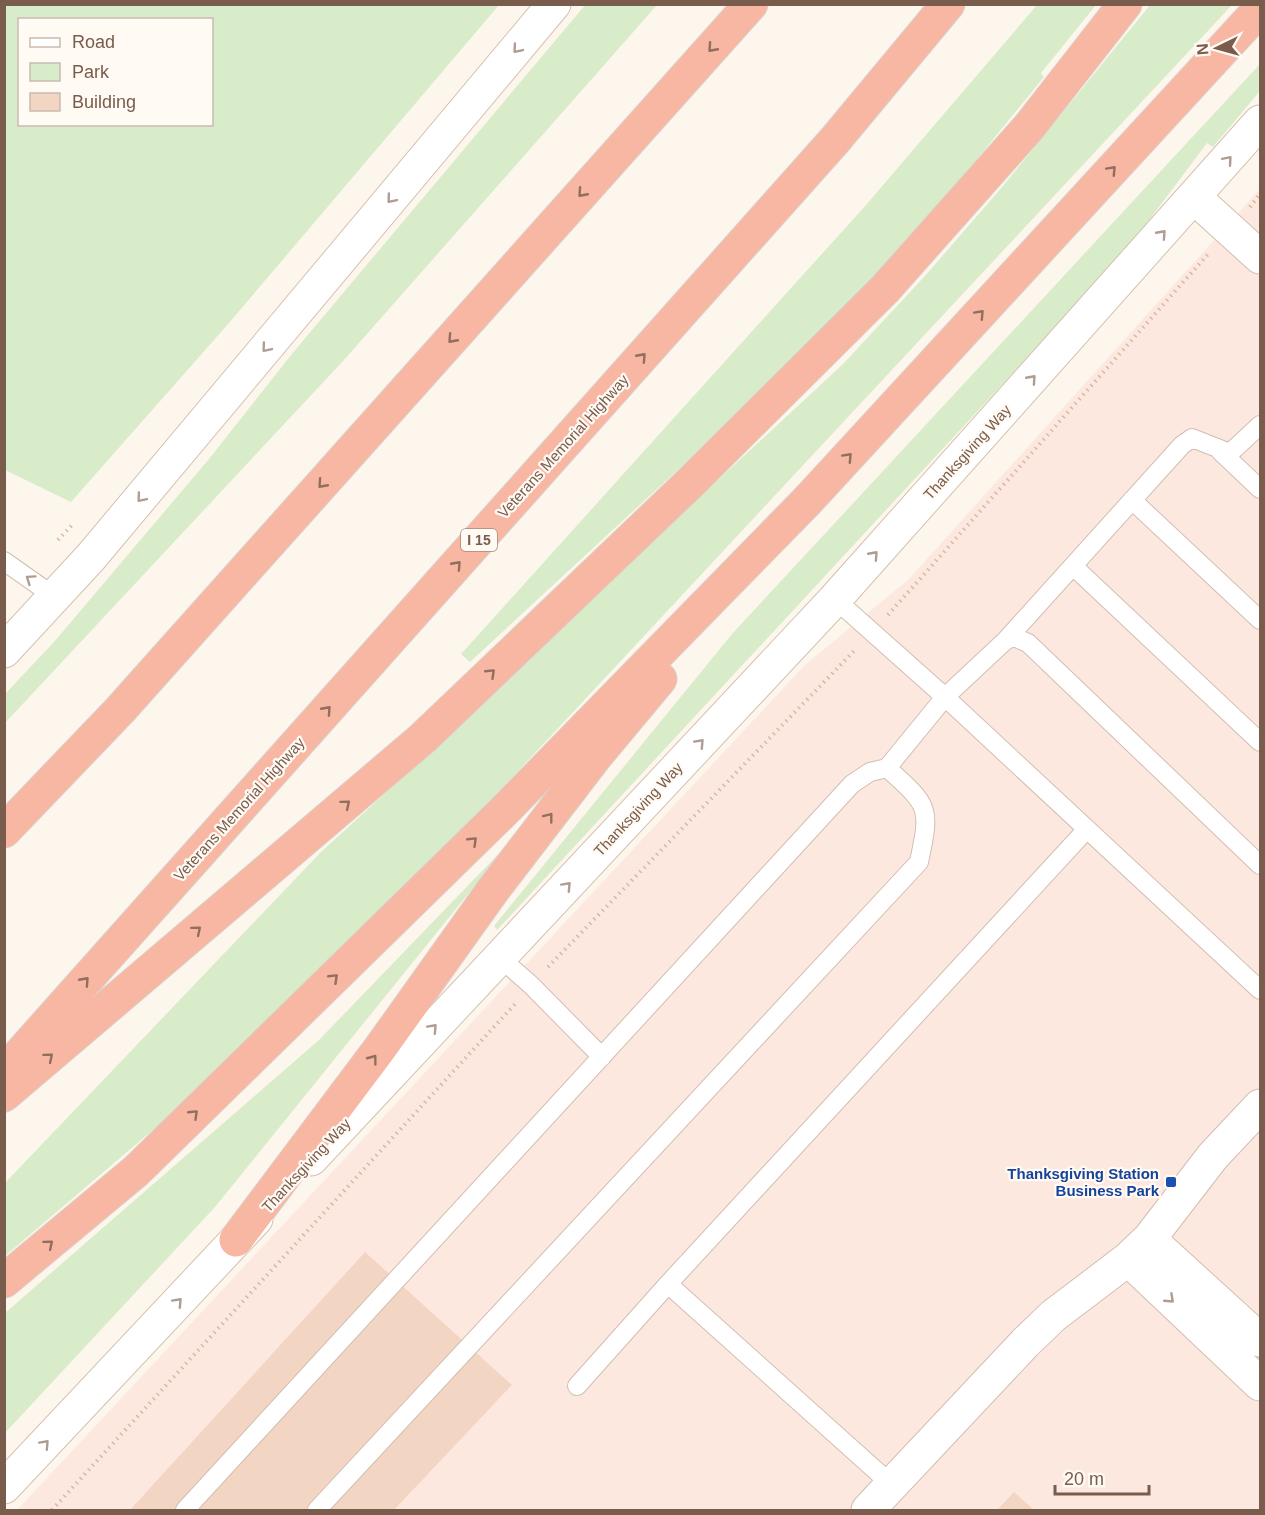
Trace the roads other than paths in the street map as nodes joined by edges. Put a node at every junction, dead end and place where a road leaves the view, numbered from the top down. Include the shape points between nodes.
1 (554, 4) edge
2 (751, 4) edge
3 (948, 4) edge
4 (1125, 4) edge
5 (1260, 9) edge
6 (1260, 122) edge
7 (1195, 198) junction
8 (1260, 257) edge
9 (1260, 425) edge
10 (1221, 452) junction
11 (1260, 489) edge
12 (808, 500) junction
13 (1131, 500) junction
14 (4, 561) edge
15 (1073, 566) junction
16 (56, 597) junction
17 (835, 599) junction
18 (1260, 620) edge
19 (1006, 640) junction
20 (6, 645) edge
21 (945, 697) junction
22 (1260, 742) edge
23 (887, 768) junction
24 (1087, 829) junction
25 (4, 831) edge
26 (1260, 865) edge
27 (500, 957) junction
28 (1260, 990) edge
29 (602, 1057) junction
30 (4, 1072) edge
31 (4, 1095) edge
32 (1260, 1106) edge
33 (236, 1240) junction
34 (1138, 1249) junction
35 (4, 1281) edge
36 (668, 1284) junction
37 (1260, 1340) edge
38 (1260, 1384) edge
39 (577, 1386) dead end
40 (892, 1485) junction
41 (4, 1487) edge
42 (185, 1510) edge
43 (317, 1510) edge
44 (868, 1510) edge

1 -> 16 main road
2 -> 25 highway via 120,710
30 -> 3 highway, Veterans Memorial Highway / I 15 via 835,140
31 -> 4 highway via 423,738 691,482 885,289 1029,128
12 -> 5 highway
7 -> 6 main road, Thanksgiving Way
7 - 8 main road
17 -> 7 main road, Thanksgiving Way
9 - 10 lane via 1237,449
10 - 11 lane
10 - 13 lane via 1192,438
33 -> 12 highway via 573,786
35 -> 12 highway via 144,1163 504,812
13 - 15 lane
13 - 18 lane
16 -> 14 lane
15 - 19 lane
15 - 22 lane
16 - 20 main road
17 - 21 lane
27 -> 17 main road, Thanksgiving Way
19 - 21 lane
19 - 26 lane via 1014,637 1028,644
21 - 23 lane
21 - 24 lane
23 - 29 lane via 870,772 852,784
23 - 43 lane via 921,798 928,821 919,862
24 - 28 lane
24 - 36 lane
27 - 29 lane
33 -> 27 main road, Thanksgiving Way
29 - 42 lane
32 - 34 main road via 1213,1156
41 -> 33 main road, Thanksgiving Way
34 - 37 main road
34 -> 38 main road
34 - 40 main road via 1024,1343
36 - 39 lane
36 - 40 lane
40 - 44 main road

